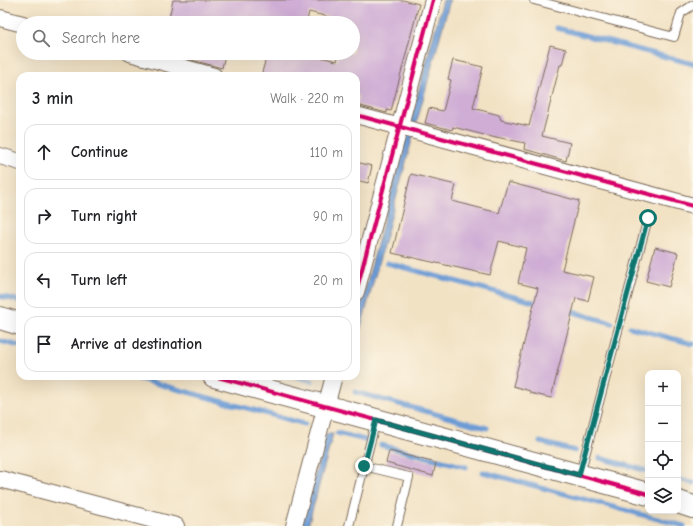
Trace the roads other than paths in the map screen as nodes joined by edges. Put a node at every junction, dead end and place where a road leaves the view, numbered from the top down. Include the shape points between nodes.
1 (433, 0) edge
2 (534, 0) edge
3 (693, 5) edge
4 (0, 18) edge
5 (16, 22) edge
6 (156, 60) edge
7 (199, 72) edge
8 (360, 116) edge
9 (407, 129) junction
10 (0, 156) edge
11 (16, 161) edge
12 (693, 206) edge
13 (648, 218) dead end
14 (361, 255) edge
15 (0, 318) edge
16 (16, 323) edge
17 (229, 380) edge
18 (333, 380) edge
19 (326, 406) junction
20 (376, 420) junction
21 (364, 466) junction
22 (579, 475) junction
23 (0, 479) edge
24 (645, 493) edge
25 (681, 503) edge
26 (693, 507) edge
27 (176, 526) edge
28 (294, 526) edge
29 (349, 526) edge
30 (397, 526) edge

1 - 9 street
2 - 3 lane via 674,37 681,13
4 - 5 street
6 - 7 street
8 - 9 street
9 - 12 street
9 - 14 street
10 - 11 street
13 - 22 lane
15 - 16 street
17 - 19 street
18 - 19 street
19 - 20 street
19 - 28 street
20 - 21 lane
20 - 22 street
21 - 29 lane
21 - 30 lane via 409,477
22 - 24 street
23 - 27 street
25 - 26 street

